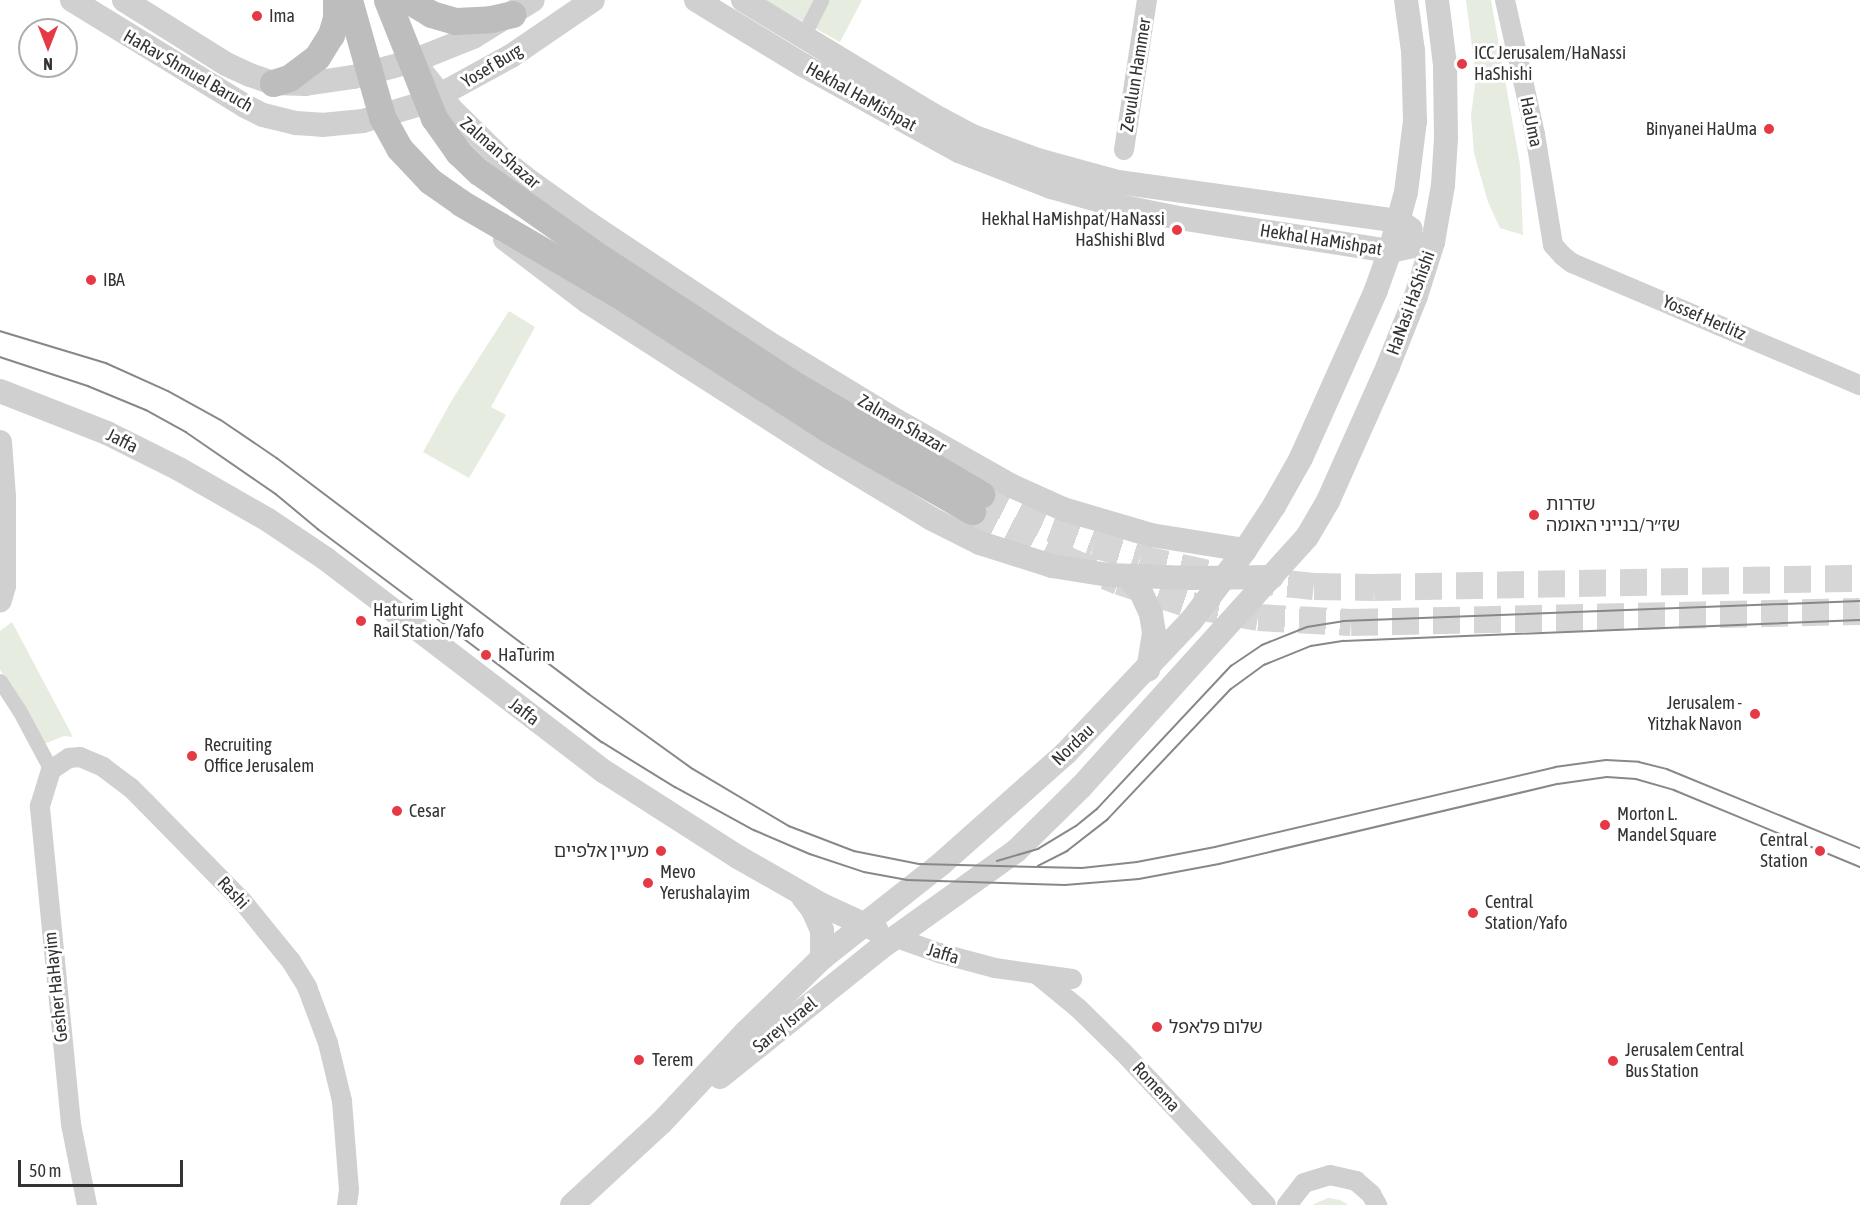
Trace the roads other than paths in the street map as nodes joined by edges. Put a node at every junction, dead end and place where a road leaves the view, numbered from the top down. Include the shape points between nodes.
1 (72, 0) edge
2 (124, 0) edge
3 (336, 0) edge
4 (349, 0) edge
5 (387, 0) edge
6 (408, 0) edge
7 (593, 0) edge
8 (696, 0) edge
9 (743, 0) edge
10 (821, 0) edge
11 (1147, 0) edge
12 (1406, 0) edge
13 (1437, 0) edge
14 (1505, 0) edge
15 (522, 7) edge
16 (807, 28) dead end
17 (413, 61) junction
18 (369, 74) junction
19 (273, 83) junction
20 (433, 99) junction
21 (382, 117) junction
22 (1124, 150) dead end
23 (461, 203) junction
24 (1399, 221) junction
25 (1433, 242) junction
26 (1553, 245) joint
27 (1390, 251) junction
28 (1860, 385) edge
29 (0, 391) edge
30 (0, 442) edge
31 (1245, 550) junction
32 (1127, 576) junction
33 (1272, 577) junction
34 (1224, 578) junction
35 (0, 600) edge
36 (1148, 670) junction
37 (0, 681) edge
38 (51, 770) junction
39 (800, 893) junction
40 (869, 919) junction
41 (902, 933) junction
42 (822, 958) junction
43 (1039, 976) junction
44 (1072, 979) dead end
45 (662, 1123) junction
46 (87, 1205) edge
47 (347, 1205) edge
48 (572, 1205) edge
49 (1266, 1205) edge
50 (1287, 1205) edge
51 (1377, 1205) edge

1 - 21 street, HaRav Shmuel Baruch via 220,93 263,115 322,124
2 - 19 street, HaRav Shmuel Baruch via 225,64
3 - 19 main road via 331,35 317,57 289,78
4 - 18 main road, Zalman Shazar
5 - 17 main road, Zalman Shazar
6 - 15 main road via 431,14 456,21 491,20
7 - 20 street, Yosef Burg via 511,56
8 - 27 street, Hekhal HaMishpat via 881,109 959,151 1014,174 1119,206
9 - 24 street, Hekhal HaMishpat via 933,115 972,135 1038,160 1129,184
10 - 16 street
11 - 22 street, Zevulun Hammer
12 - 24 street, HaNasi HaShishi via 1413,51 1415,121
13 - 25 street, HaNasi HaShishi via 1445,65 1446,139
14 - 26 street, HaUma via 1535,134
15 - 17 street, Yosef Burg via 473,37
17 - 18 street, HaRav Shmuel Baruch
17 - 20 main road, Zalman Shazar
18 - 19 street, HaRav Shmuel Baruch via 305,84
18 - 21 main road, Zalman Shazar
20 - 21 street, Yosef Burg
20 - 23 main road, Zalman Shazar via 442,131 458,152 504,191 976,502 819,424 614,292
20 - 31 street, Zalman Shazar via 505,162 588,223 766,342 969,462 1063,509 1107,524 1179,541
21 - 23 main road, Zalman Shazar via 412,164
23 - 32 street, Zalman Shazar via 588,302 932,519 1017,556 1052,566
24 - 25 street, Hekhal HaMishpat
24 - 27 street, HaNasi HaShishi
25 - 27 street, Hekhal HaMishpat
25 - 33 street, HaNasi HaShishi via 1388,366 1328,501 1307,537
26 - 28 street, Yossef Herlitz via 1572,263
27 - 31 street, HaNasi HaShishi via 1313,432 1285,487
29 - 39 street, Jaffa via 107,433 268,520 326,559 605,771 677,820
30 - 35 street via 4,497 4,586
31 - 34 street, Nordau
32 - 34 street, Zalman Shazar
32 - 36 street via 1151,614 1154,633
33 - 34 street, Zalman Shazar
33 - 41 street, Nordau via 1081,787 1016,851
34 - 36 street, Nordau
36 - 40 street, Nordau via 1024,791 941,864
37 - 38 street
38 - 46 street, Gesher HaHayim via 39,806 41,839 71,1124
38 - 47 street, Rashi via 69,758 80,757 103,767 130,787 243,902 291,961 319,1014 339,1090 346,1138
39 - 40 street, Jaffa
39 - 42 street via 820,922
40 - 41 street, Jaffa
40 - 42 street, Sarey Israel
41 - 43 street, Jaffa via 959,959
41 - 45 street, Sarey Israel
42 - 45 street, Sarey Israel via 746,1032
43 - 44 street, Jaffa
43 - 49 street, Romema via 1123,1052
45 - 48 street, Sarey Israel
50 - 51 street via 1304,1183 1323,1175 1336,1175 1361,1184

